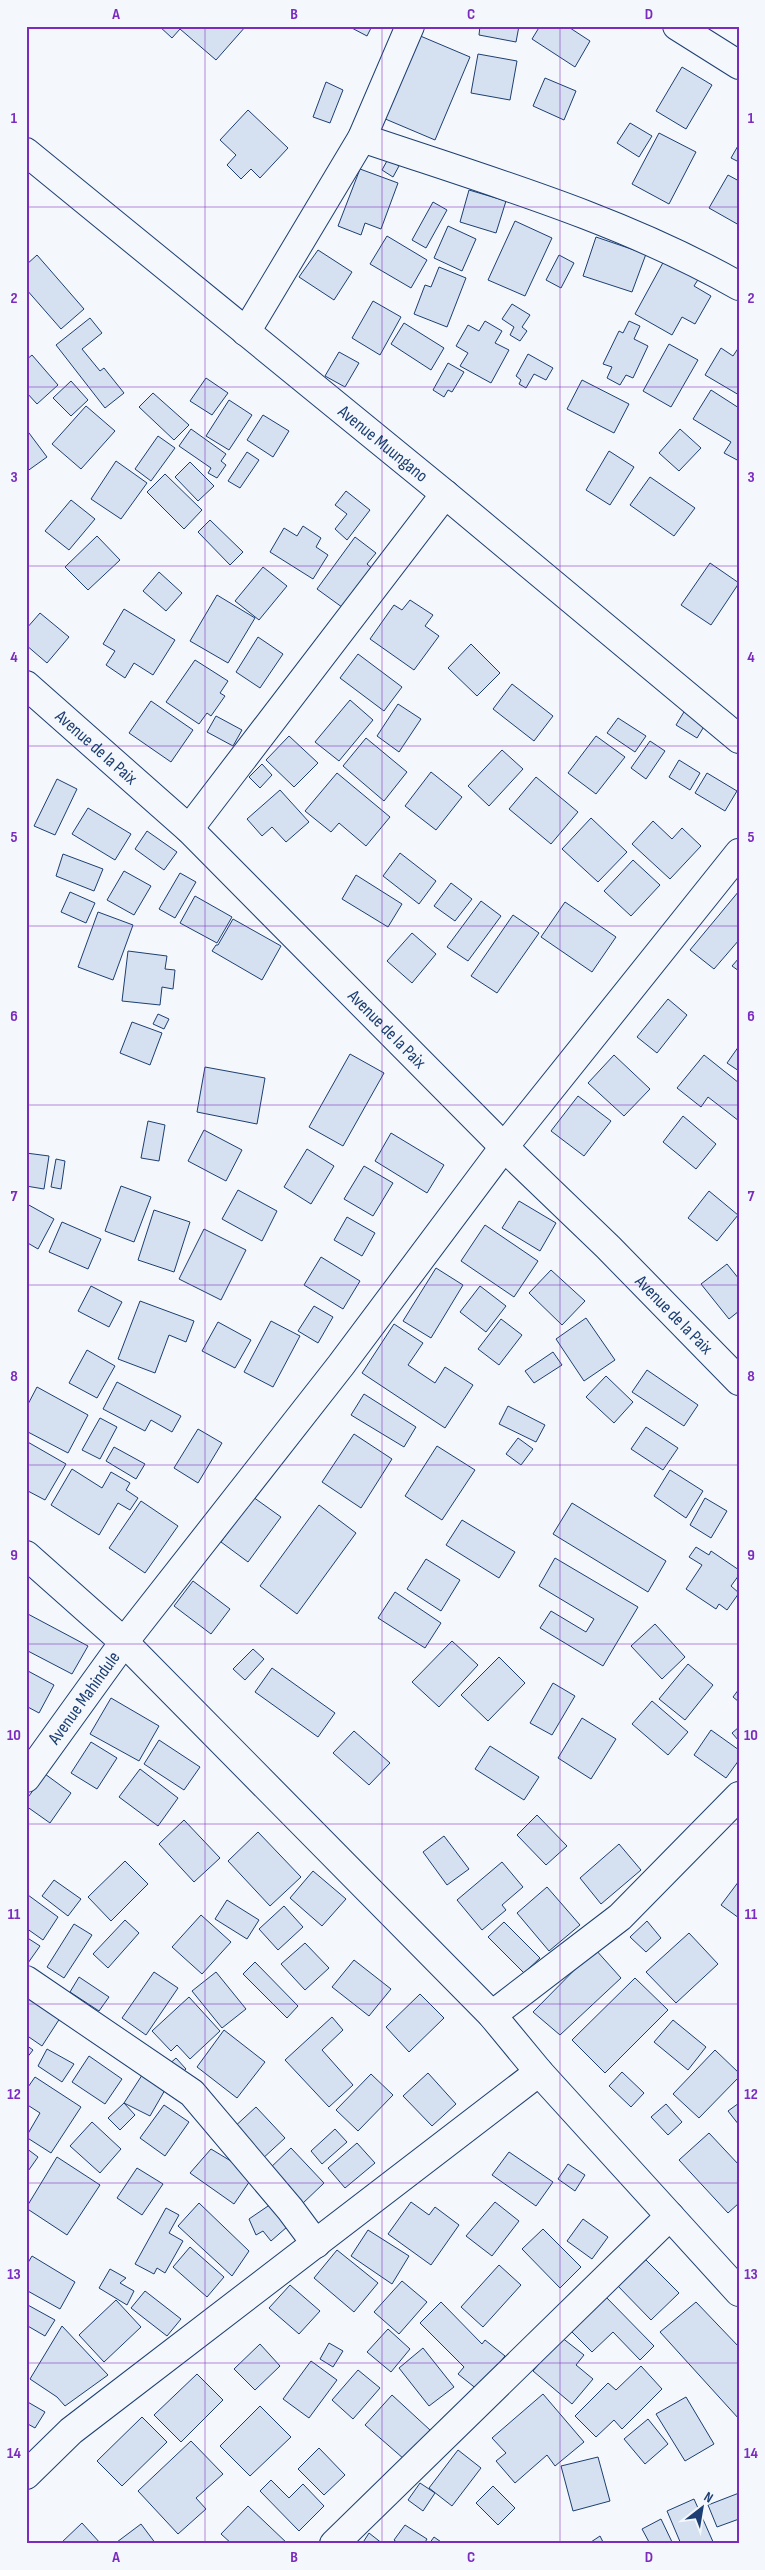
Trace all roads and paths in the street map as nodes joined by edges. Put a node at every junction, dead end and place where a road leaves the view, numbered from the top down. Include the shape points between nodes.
1 (410, 26) edge
2 (677, 26) edge
3 (739, 65) edge
4 (362, 138) junction
5 (26, 152) edge
6 (739, 286) edge
7 (246, 332) junction
8 (445, 494) junction
9 (26, 686) edge
10 (739, 739) edge
11 (188, 829) junction
12 (739, 853) edge
13 (504, 1147) junction
14 (739, 1381) edge
15 (26, 1555) edge
16 (124, 1642) junction
17 (26, 1778) edge
18 (739, 1796) edge
19 (26, 1980) edge
20 (492, 2015) junction
21 (540, 2072) junction
22 (670, 2216) junction
23 (316, 2244) junction
24 (739, 2292) edge
25 (26, 2475) edge
26 (334, 2544) edge

1 - 4 street
2 - 3 street
4 - 6 street via 546,200 642,238
4 - 7 street
5 - 7 street, Avenue Muungano
7 - 8 street, Avenue Muungano
8 - 10 street, Avenue Muungano
8 - 11 street
9 - 11 street, Avenue de la Paix
11 - 13 street, Avenue de la Paix
12 - 13 street, Avenue Mahindule
13 - 14 street, Avenue de la Paix via 608,1247
13 - 16 street, Avenue Mahindule via 341,1365
15 - 16 street
16 - 17 street, Avenue Mahindule
16 - 20 street
18 - 20 street via 620,1917
19 - 23 street via 192,2093
20 - 21 street
21 - 22 street
21 - 23 street
22 - 24 street
22 - 26 street
23 - 25 street via 71,2431

